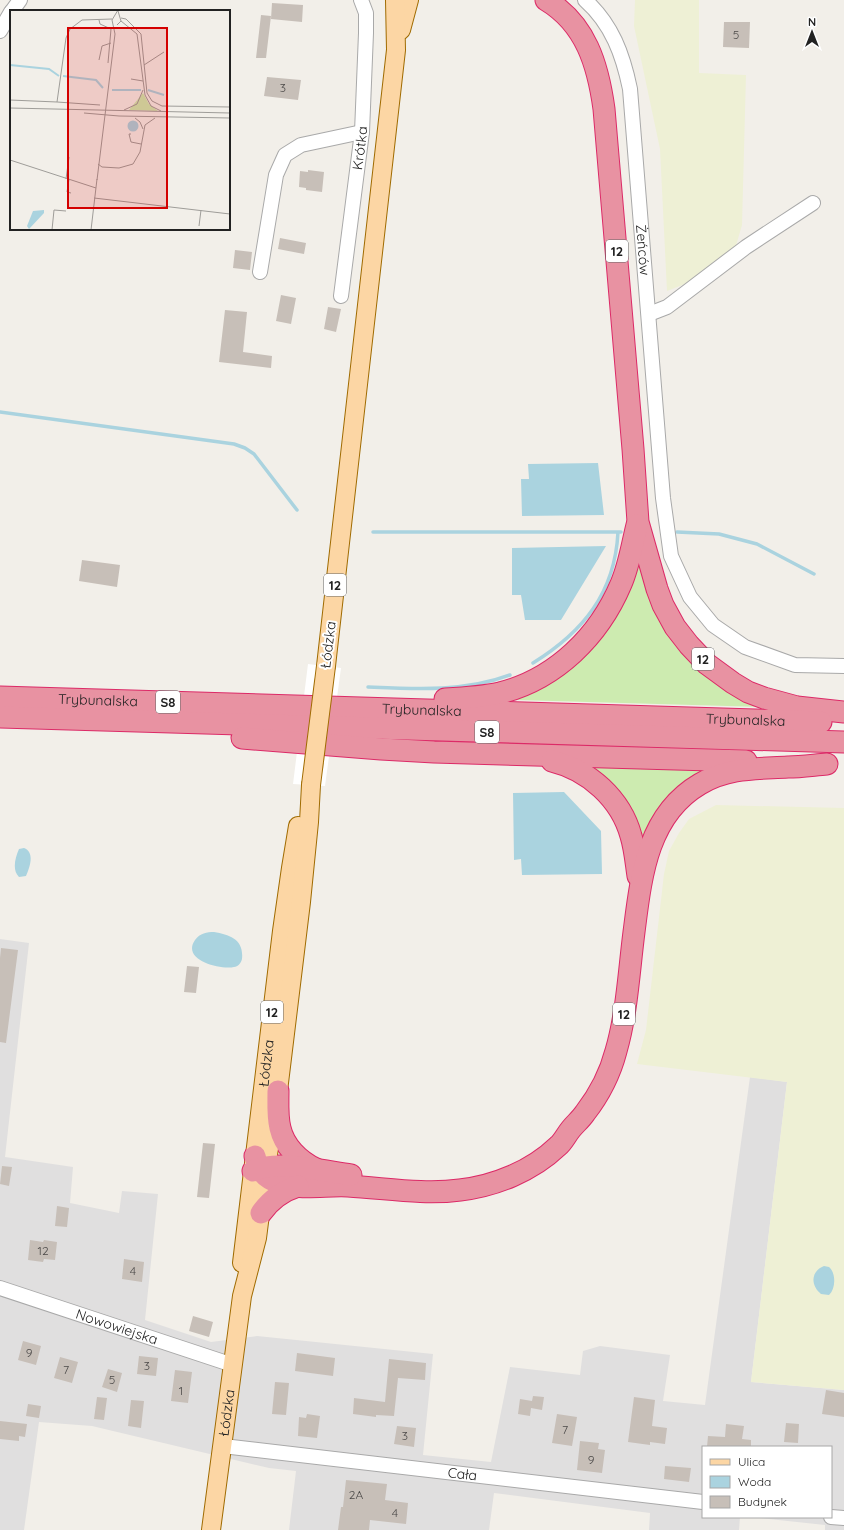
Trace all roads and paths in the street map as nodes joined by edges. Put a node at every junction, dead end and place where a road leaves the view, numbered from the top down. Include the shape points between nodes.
1 (20, 0) edge
2 (361, 0) edge
3 (394, 0) edge
4 (409, 0) edge
5 (546, 0) edge
6 (586, 0) edge
7 (12, 10) edge
8 (10, 14) edge
9 (0, 32) edge
10 (396, 50) junction
11 (362, 132) junction
12 (813, 203) dead end
13 (260, 272) dead end
14 (341, 296) dead end
15 (649, 314) junction
16 (638, 522) junction
17 (844, 666) edge
18 (0, 697) edge
19 (335, 708) junction
20 (844, 712) edge
21 (0, 717) edge
22 (130, 722) junction
23 (844, 722) edge
24 (844, 742) edge
25 (519, 754) junction
26 (836, 764) edge
27 (311, 785) junction
28 (640, 884) junction
29 (278, 1091) junction
30 (570, 1130) junction
31 (260, 1167) junction
32 (322, 1171) junction
33 (298, 1186) junction
34 (261, 1213) junction
35 (0, 1288) edge
36 (242, 1296) junction
37 (233, 1365) junction
38 (223, 1446) junction
39 (702, 1502) edge
40 (832, 1517) edge
41 (844, 1518) edge
42 (212, 1530) edge

1 - 7 street
2 - 11 street, Krótka via 366,13
3 - 10 main road, 12
4 - 10 main road, 12
5 - 16 highway, 12 via 574,24 589,48 601,86
6 - 15 street, Żeńców via 604,20 621,52 630,89
8 - 9 street
10 - 27 main road, Łódzka / 12, bridge
11 - 13 street via 301,145 285,155 276,175
11 - 14 street, Krótka
12 - 15 street via 746,247 667,307
15 - 17 street, Żeńców via 663,498 671,556 690,597 713,625 746,647 795,665
16 - 19 highway via 622,583 609,609 582,645 545,674 525,684 479,696
16 - 20 highway, 12 via 663,606 689,646 707,664 743,689 764,698 797,707
18 - 19 highway, Trybunalska / S8
19 - 23 highway, Trybunalska / S8
21 - 22 highway, Trybunalska / S8
22 - 24 highway, Trybunalska / S8
22 - 25 highway via 214,736 380,749
25 - 26 highway
25 - 28 highway via 570,767 588,777 606,792 619,809 629,829
26 - 28 highway, 12 via 737,770 697,786 677,802 660,825 649,848
27 - 29 main road, Łódzka / 12 via 303,886
27 - 31 main road, Łódzka / 12 via 301,813 291,868
28 - 30 highway, 12 via 624,1013 616,1053 598,1093
29 - 31 main road, Łódzka / 12
29 - 32 highway, 12 via 280,1127 286,1142 300,1158
30 - 32 highway, 12 via 540,1148 481,1173 435,1183
30 - 33 highway, 12 via 560,1145 527,1169 483,1186 436,1192 348,1186
31 - 32 highway via 280,1166
31 - 33 highway, 12 via 281,1184
31 - 34 main road, Łódzka
31 - 36 main road, Łódzka via 242,1259
33 - 34 highway via 279,1194
34 - 36 main road, Łódzka
35 - 37 street, Nowowiejska
36 - 37 main road, Łódzka
37 - 38 main road, Łódzka
38 - 39 street, Cała
38 - 42 main road, Łódzka
40 - 41 street

